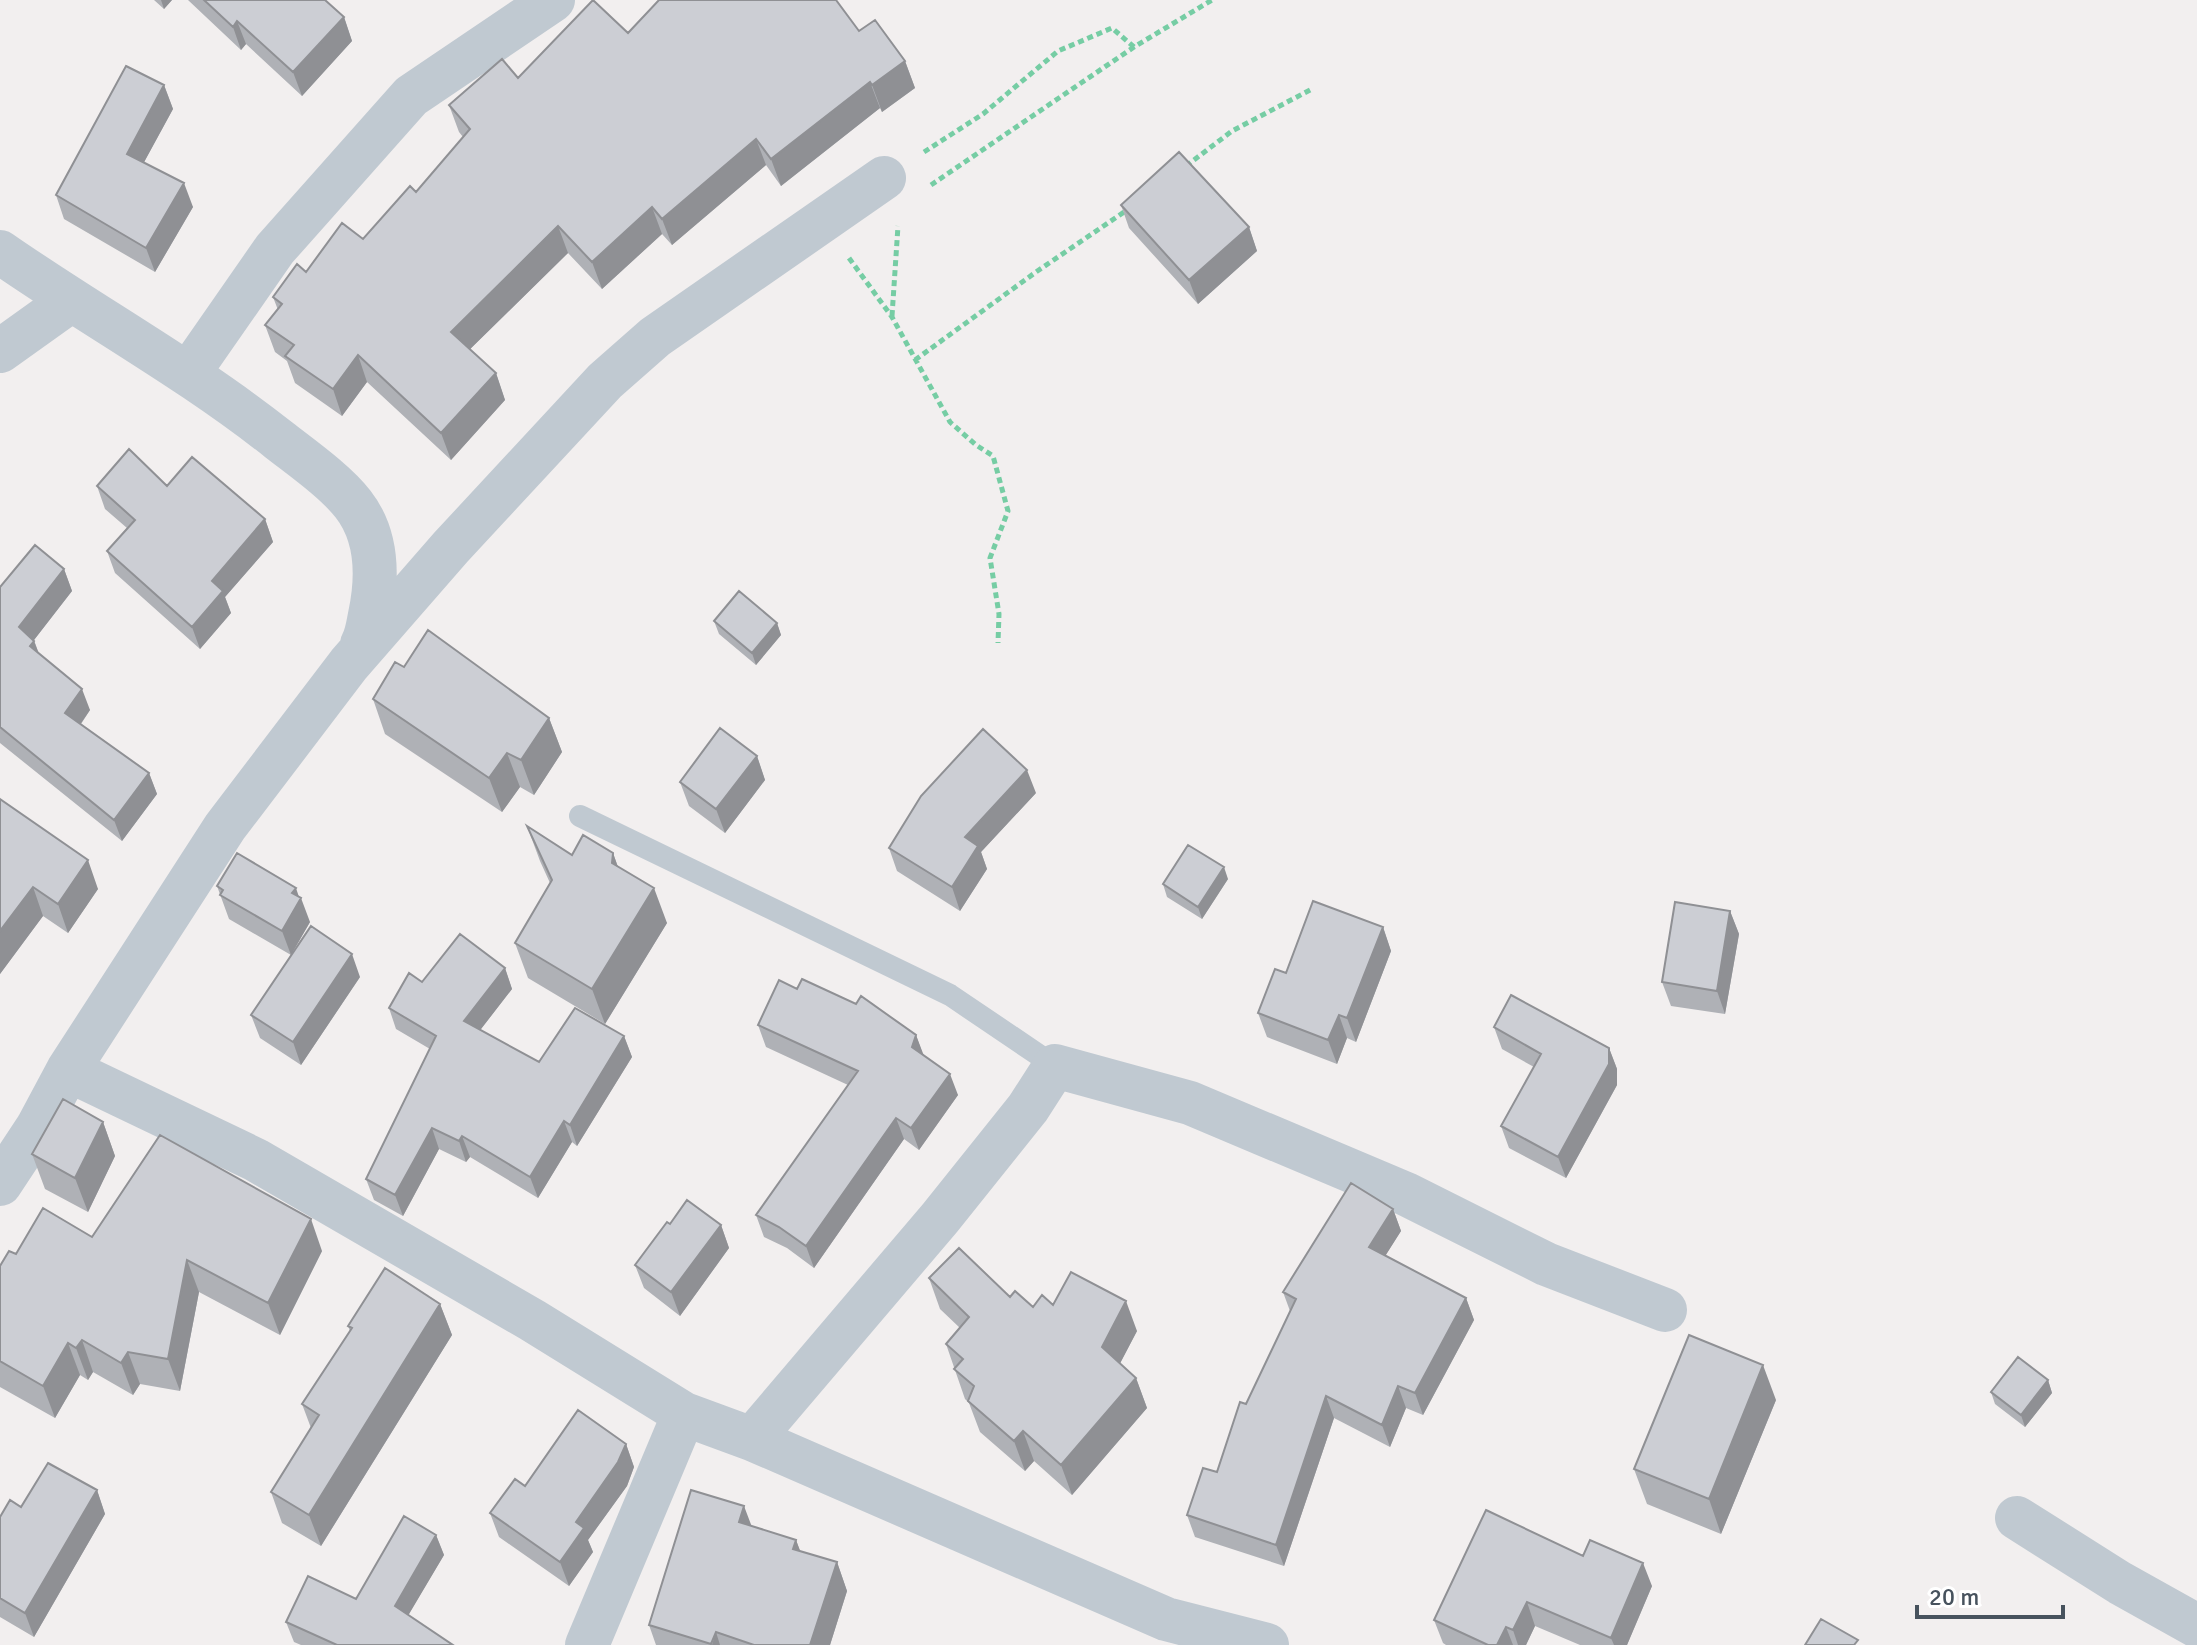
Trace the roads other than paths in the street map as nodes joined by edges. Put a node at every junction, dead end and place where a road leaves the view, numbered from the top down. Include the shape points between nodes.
1 (553, 0) edge
2 (884, 178) road end
3 (0, 252) edge
4 (70, 301) junction
5 (0, 351) edge
6 (188, 374) junction
7 (349, 664) junction
8 (580, 816) dead end
9 (1055, 1066) junction
10 (68, 1070) junction
11 (0, 1184) edge
12 (1665, 1310) dead end
13 (684, 1414) junction
14 (752, 1439) junction
15 (2017, 1518) dead end
16 (2197, 1626) edge
17 (1162, 1632) edge
18 (587, 1645) edge
19 (1267, 1645) edge

1 - 6 street via 411,96 275,249
2 - 7 street via 655,337 605,381
3 - 4 street
4 - 5 street
4 - 6 street
6 - 7 street via 301,457 353,503 364,521 374,553 375,590 365,639
7 - 10 street via 225,827
8 - 9 lane via 950,995
9 - 12 street via 1190,1103 1406,1194 1546,1264
9 - 14 street via 940,1218
10 - 11 street
10 - 13 street via 256,1160
13 - 14 street
13 - 18 street
14 - 17 street
15 - 16 street
17 - 19 street

